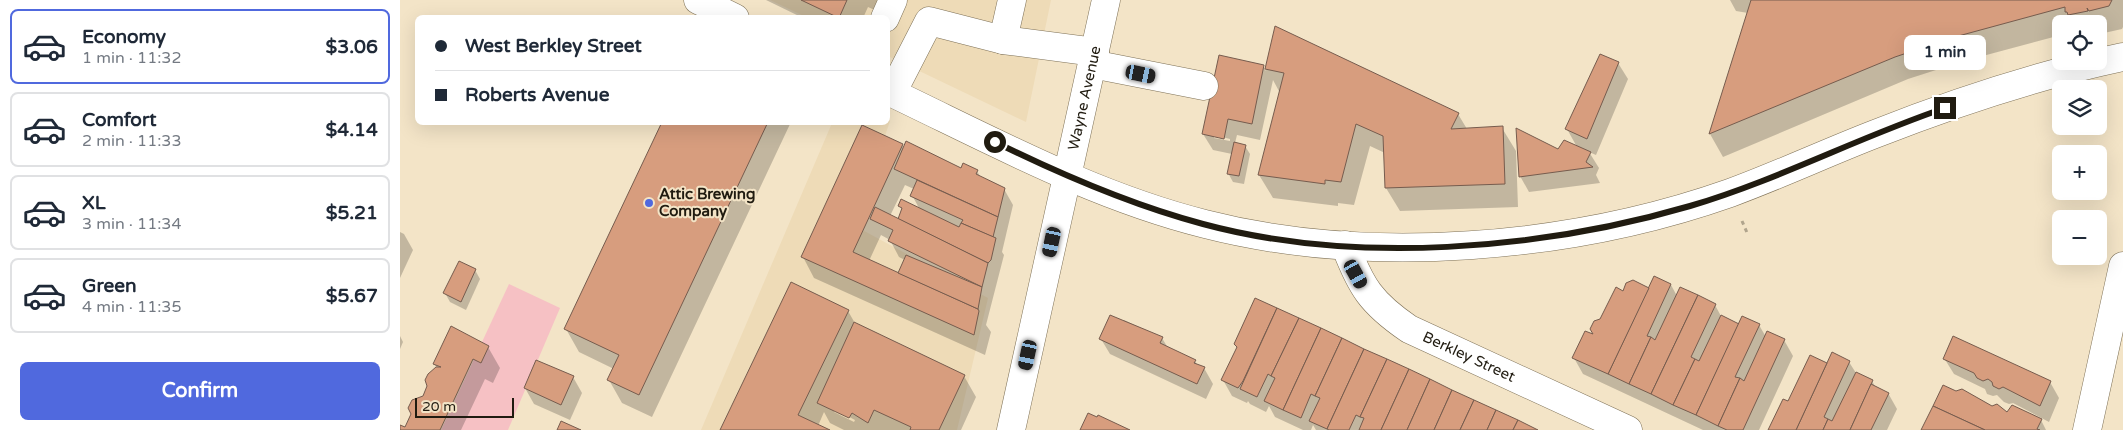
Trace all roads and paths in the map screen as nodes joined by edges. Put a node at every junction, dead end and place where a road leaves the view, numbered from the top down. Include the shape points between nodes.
1 (698, 0) edge
2 (893, 0) edge
3 (1012, 0) edge
4 (1106, 0) edge
5 (728, 15) edge
6 (886, 15) edge
7 (1003, 40) junction
8 (2123, 57) edge
9 (1093, 58) junction
10 (1204, 86) dead end
11 (890, 92) edge
12 (1067, 177) junction
13 (1345, 245) junction
14 (2123, 266) edge
15 (1011, 430) edge
16 (1628, 430) edge
17 (2087, 430) edge

1 - 5 main road
2 - 6 main road
3 - 7 main road
4 - 9 main road, Wayne Avenue
7 - 9 main road
7 - 11 main road via 929,21
8 - 13 main road via 2048,75 1948,107 1730,193 1646,218 1489,244 1427,247
9 - 10 main road
9 - 12 main road, Wayne Avenue
11 - 12 main road
12 - 13 main road via 1204,224 1286,239
12 - 15 main road, Wayne Avenue
13 - 16 main road, Berkley Street via 1368,294 1402,324
14 - 17 main road

